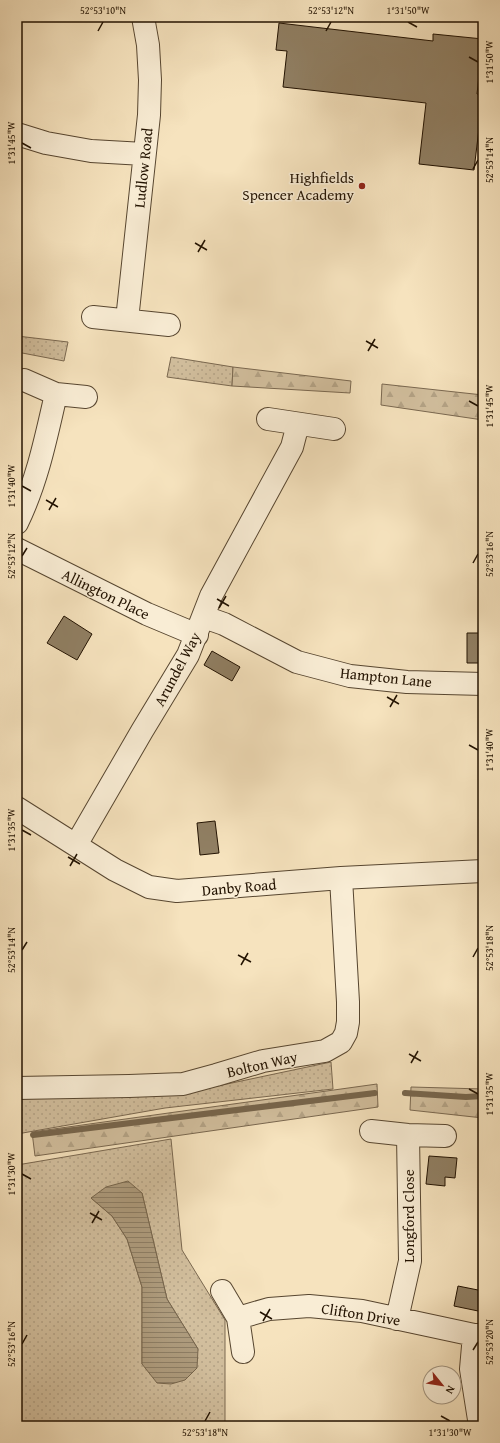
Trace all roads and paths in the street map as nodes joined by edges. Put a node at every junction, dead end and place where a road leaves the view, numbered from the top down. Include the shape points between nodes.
1 (143, 17) edge
2 (17, 134) edge
3 (144, 154) junction
4 (93, 317) dead end
5 (128, 320) junction
6 (169, 325) dead end
7 (24, 380) dead end
8 (56, 394) junction
9 (86, 397) dead end
10 (268, 419) dead end
11 (298, 424) junction
12 (334, 429) dead end
13 (17, 523) edge
14 (17, 549) edge
15 (200, 626) junction
16 (483, 684) edge
17 (17, 808) edge
18 (76, 845) junction
19 (483, 871) edge
20 (341, 878) junction
21 (17, 1088) edge
22 (371, 1131) dead end
23 (408, 1135) junction
24 (445, 1136) dead end
25 (222, 1290) dead end
26 (238, 1318) junction
27 (397, 1319) junction
28 (479, 1335) edge
29 (243, 1352) dead end
30 (480, 1426) edge

1 - 3 street, Ludlow Road via 150,80
2 - 3 street via 46,143 91,151
3 - 5 street, Ludlow Road
4 - 5 street
5 - 6 street
7 - 8 street
8 - 9 street
8 - 13 street via 44,450
10 - 11 street
11 - 12 street
11 - 15 street, Arundel Way via 292,447 211,596
14 - 15 street, Allington Place via 147,614
15 - 16 street, Hampton Lane via 230,627 297,662 350,676 407,682
15 - 18 street, Arundel Way via 188,655
17 - 18 street, Danby Road
18 - 20 street, Danby Road via 149,887 178,891
19 - 20 street, Danby Road
20 - 21 street, Bolton Way via 348,1009 346,1033 341,1042 325,1051 263,1061 183,1084
22 - 23 street
23 - 24 street
23 - 27 street, Longford Close via 410,1261
25 - 26 street
26 - 27 street, Clifton Drive via 269,1309 309,1306 362,1311
26 - 29 street
27 - 28 street, Clifton Drive
28 - 30 street via 471,1369

